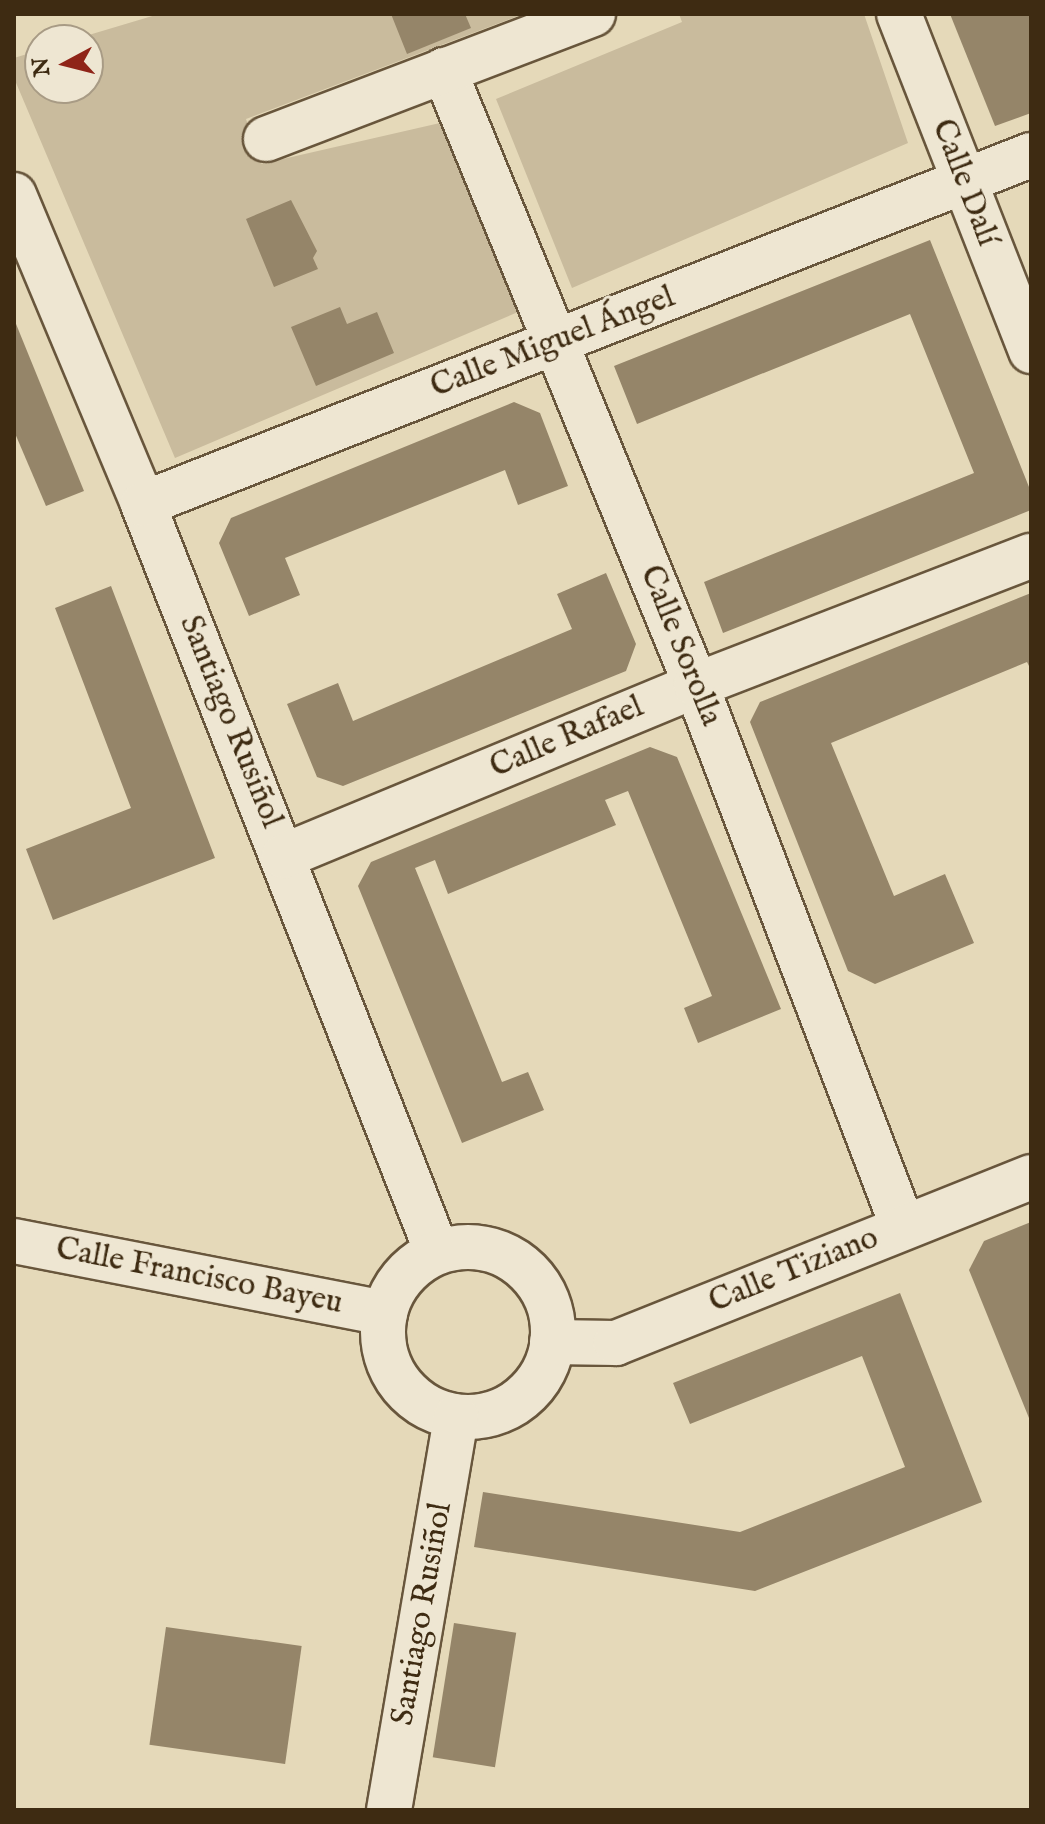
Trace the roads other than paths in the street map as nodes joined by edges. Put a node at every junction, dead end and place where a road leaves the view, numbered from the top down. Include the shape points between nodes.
1 (593, 14) edge
2 (899, 14) edge
3 (444, 70) junction
4 (266, 139) dead end
5 (1031, 155) edge
6 (964, 181) junction
7 (14, 195) edge
8 (557, 341) junction
9 (1031, 351) edge
10 (143, 504) junction
11 (1031, 556) edge
12 (696, 685) junction
13 (284, 856) junction
14 (1031, 1177) edge
15 (903, 1227) junction
16 (14, 1241) edge
17 (437, 1252) junction
18 (385, 1313) junction
19 (552, 1342) junction
20 (456, 1417) junction
21 (389, 1810) edge

1 - 3 street
2 - 6 street, Calle Dalí
3 - 4 street
3 - 8 street, Calle Sorolla
5 - 6 street, Calle Miguel Ángel
6 - 8 street, Calle Miguel Ángel
6 - 9 street, Calle Dalí
7 - 10 street, Santiago Rusiñol
8 - 10 street, Calle Miguel Ángel
8 - 12 street, Calle Sorolla
10 - 13 street, Santiago Rusiñol
11 - 12 street, Calle Rafael
12 - 13 street, Calle Rafael
12 - 15 street, Calle Sorolla
13 - 17 street, Santiago Rusiñol
14 - 15 street, Calle Tiziano
15 - 19 street, Calle Tiziano via 616,1343
16 - 18 street, Calle Francisco Bayeu
17 - 18 street via 413,1266 395,1287
17 - 19 street via 464,1247 492,1250 517,1262 537,1281 549,1306
18 - 20 street via 383,1342 391,1370 408,1394 432,1410
19 - 20 street via 536,1385 515,1404 489,1416
20 - 21 street, Santiago Rusiñol

